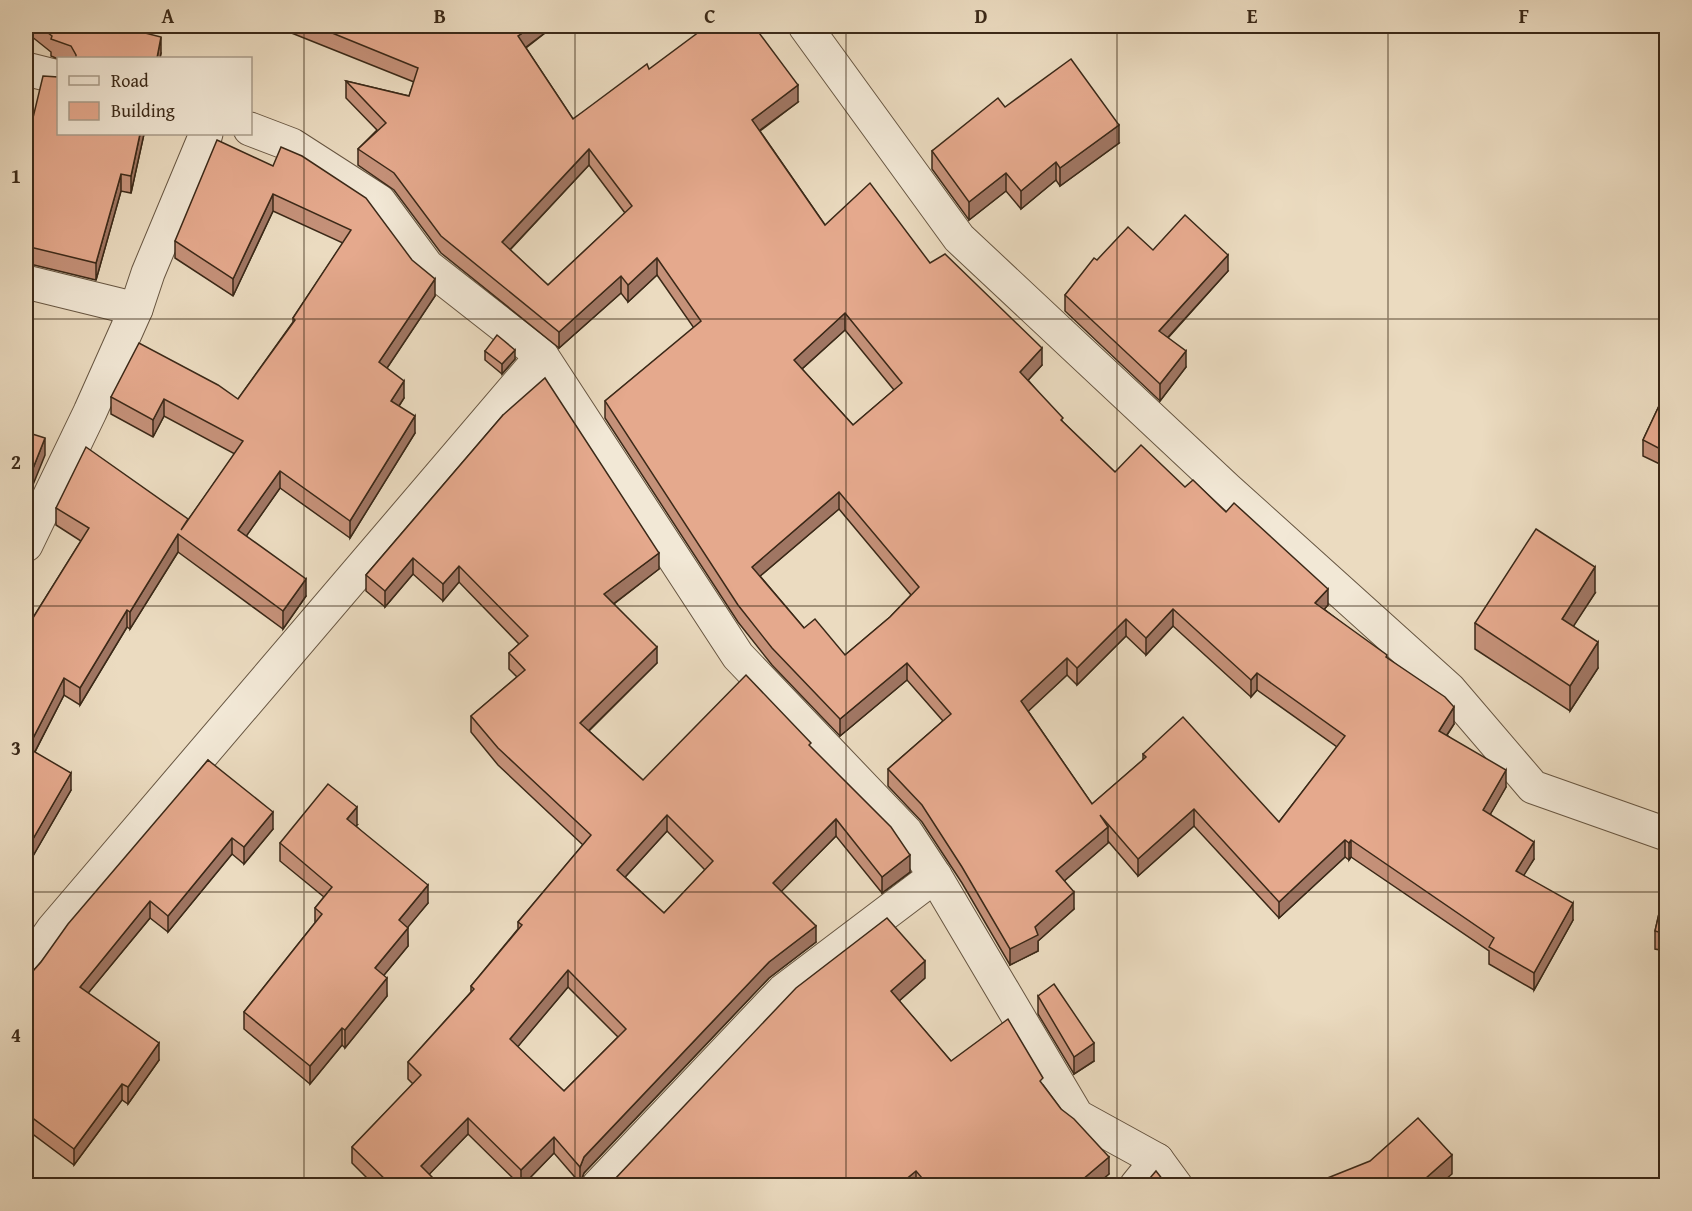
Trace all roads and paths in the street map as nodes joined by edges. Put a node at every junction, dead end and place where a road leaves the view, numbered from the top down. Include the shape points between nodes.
1 (805, 26) edge
2 (26, 69) edge
3 (57, 77) edge
4 (252, 130) edge
5 (206, 135) edge
6 (26, 282) edge
7 (136, 309) junction
8 (542, 356) junction
9 (26, 545) edge
10 (1666, 834) edge
11 (935, 876) junction
12 (26, 968) edge
13 (1166, 1173) edge
14 (598, 1185) edge
15 (1136, 1185) edge

1 - 10 street via 959,238 1227,489 1449,689 1533,787
2 - 3 street
4 - 8 street via 292,145 379,201 427,266
5 - 7 street
6 - 7 street
7 - 9 street
8 - 11 street via 738,656 906,832
8 - 12 street via 53,929
11 - 13 street via 1077,1116
11 - 14 street via 783,991
13 - 15 street

